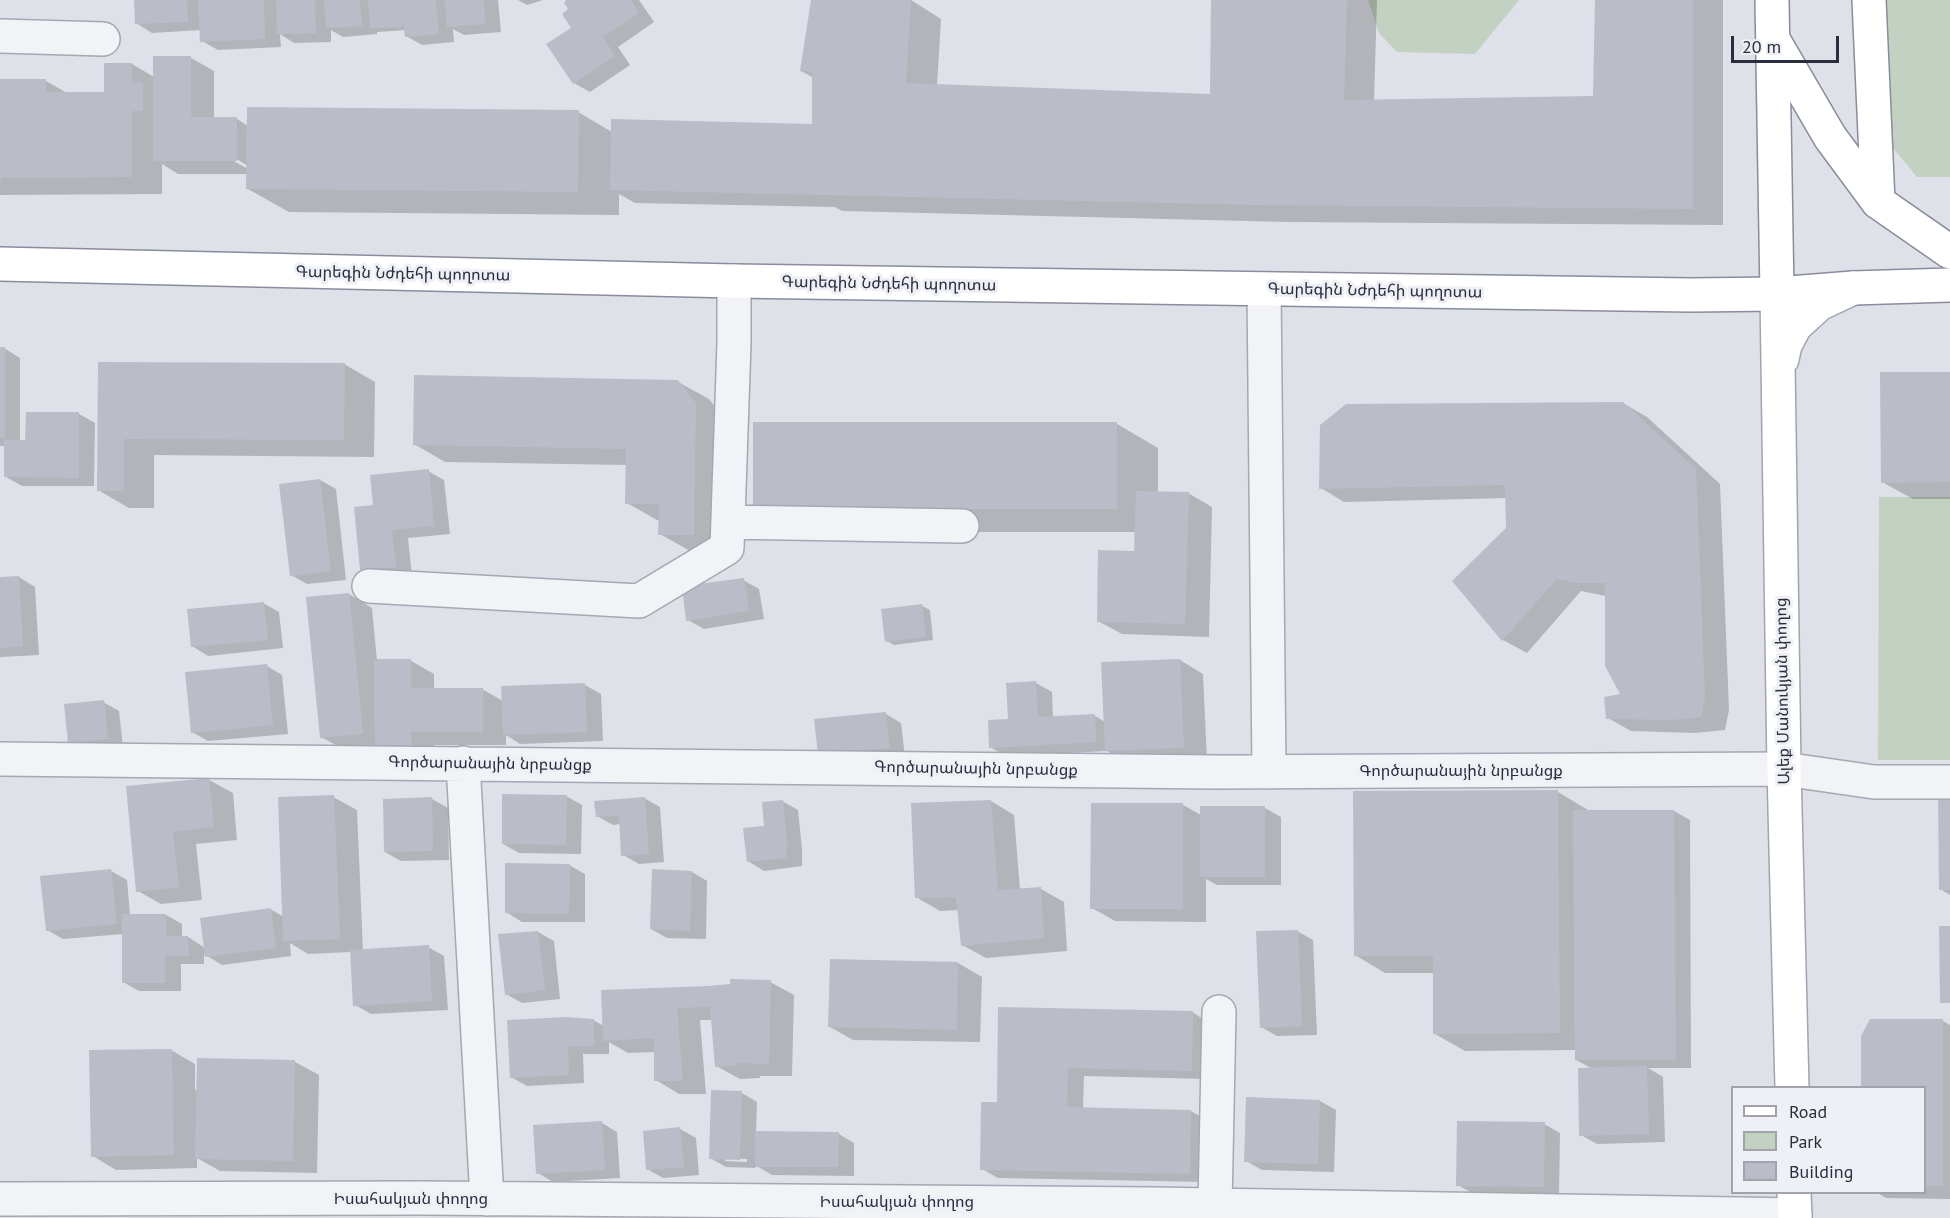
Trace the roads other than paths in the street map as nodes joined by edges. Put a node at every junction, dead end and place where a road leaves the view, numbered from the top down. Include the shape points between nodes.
1 (1772, 0) edge
2 (1869, 0) edge
3 (0, 36) edge
4 (1772, 37) junction
5 (103, 39) dead end
6 (1878, 202) junction
7 (1950, 252) edge
8 (0, 264) edge
9 (734, 281) junction
10 (1950, 285) edge
11 (1853, 288) junction
12 (1264, 290) junction
13 (1777, 294) junction
14 (1779, 369) junction
15 (728, 522) junction
16 (962, 526) dead end
17 (369, 586) dead end
18 (0, 759) edge
19 (463, 763) junction
20 (1784, 769) junction
21 (1269, 772) junction
22 (1950, 782) edge
23 (1219, 1012) dead end
24 (1792, 1086) edge
25 (0, 1199) edge
26 (486, 1199) junction
27 (1215, 1205) junction
28 (423, 1208) edge
29 (1795, 1209) edge
30 (1153, 1211) edge

1 - 4 main road, Ալեք Մանուկյան փողոց
2 - 6 main road
3 - 5 street
4 - 6 main road via 1830,137
4 - 13 main road, Ալեք Մանուկյան փողոց
6 - 7 main road
8 - 9 main road, Գարեգին Նժդեհի պողոտա
9 - 12 main road, Գարեգին Նժդեհի պողոտա
9 - 15 street
10 - 11 main road, Գարեգին Նժդեհի պողոտա
11 - 13 main road, Գարեգին Նժդեհի պողոտա
11 - 14 main road via 1819,304 1795,326
12 - 13 main road, Գարեգին Նժդեհի պողոտա
12 - 21 street
13 - 14 main road, Ալեք Մանուկյան փողոց
14 - 20 main road, Ալեք Մանուկյան փողոց
15 - 16 street
15 - 17 street via 727,548 639,601
18 - 19 street, Գործարանային նրբանցք
19 - 21 street, Գործարանային նրբանցք
19 - 26 street
20 - 21 street, Գործարանային նրբանցք
20 - 22 street, Գործարանային նրբանցք via 1874,783
20 - 24 main road, Ալեք Մանուկյան փողոց
23 - 27 street
25 - 28 street, Իսահակյան փողոց
26 - 28 street, Իսահակյան փողոց
26 - 30 street, Իսահակյան փողոց
27 - 29 street, Իսահակյան փողոց
27 - 30 street, Իսահակյան փողոց

